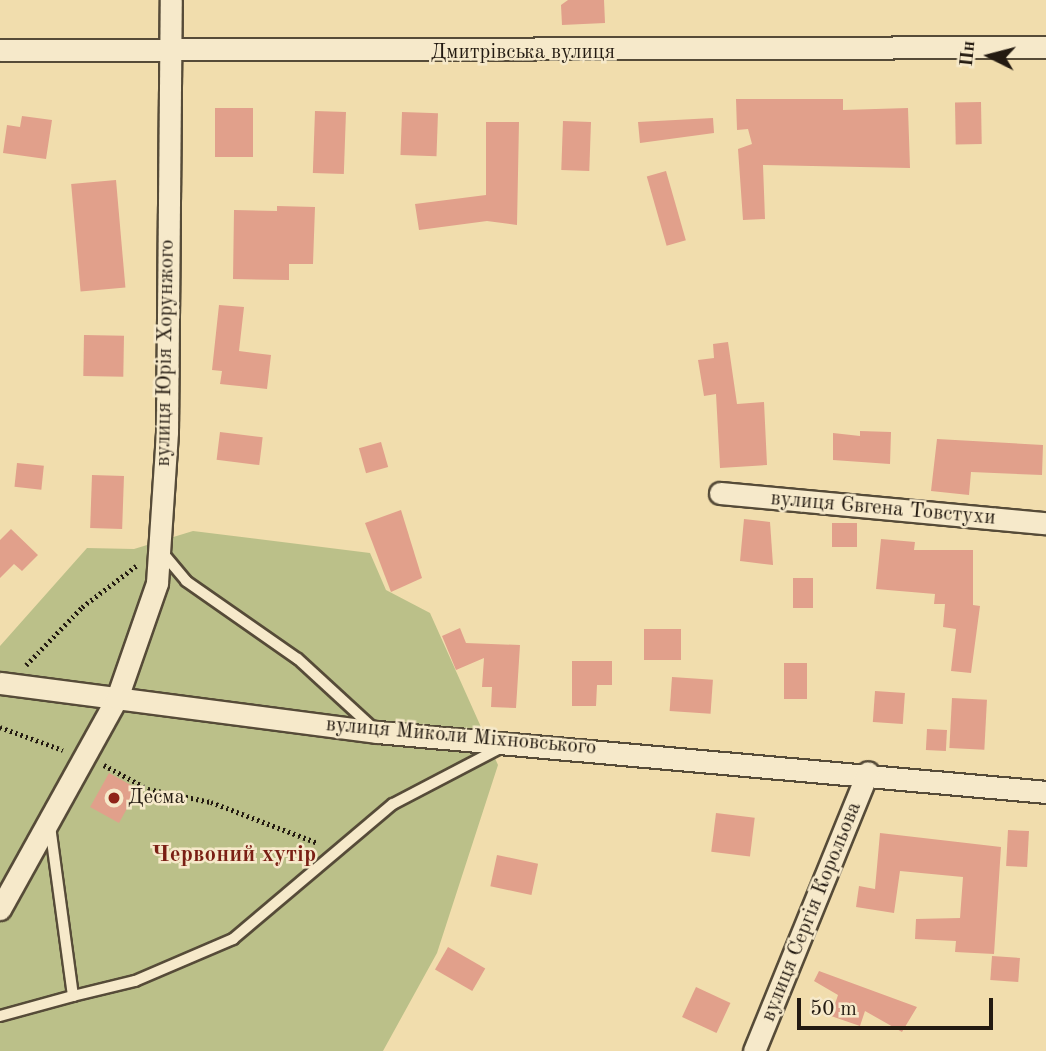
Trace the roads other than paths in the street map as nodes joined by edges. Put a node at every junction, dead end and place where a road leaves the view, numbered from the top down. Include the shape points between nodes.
1 (171, 0) edge
2 (1046, 47) edge
3 (0, 50) edge
4 (171, 50) junction
5 (720, 493) dead end
6 (1046, 523) edge
7 (162, 552) junction
8 (9, 684) edge
9 (117, 698) junction
10 (377, 732) junction
11 (508, 743) junction
12 (868, 772) junction
13 (1046, 792) edge
14 (50, 825) junction
15 (0, 909) edge
16 (73, 996) junction
17 (0, 1016) edge
18 (754, 1051) edge

1 - 4 street, вулиця Юрія Хорунжого
2 - 4 street, Дмитрівська вулиця
3 - 4 street, Дмитрівська вулиця
4 - 7 street, вулиця Юрія Хорунжого
5 - 6 street, вулиця Євгена Товстухи
7 - 9 street, вулиця Юрія Хорунжого via 146,624
7 - 10 lane via 186,582 298,659
8 - 9 street, вулиця Миколи Міхновського
9 - 10 street, вулиця Миколи Міхновського
9 - 14 street
10 - 11 street, вулиця Миколи Міхновського
11 - 12 street, вулиця Миколи Міхновського
11 - 16 lane via 474,768 405,797 233,939 135,981
12 - 13 street, вулиця Миколи Міхновського
12 - 18 street, вулиця Сергія Корольова
14 - 15 street
14 - 16 lane
16 - 17 lane

